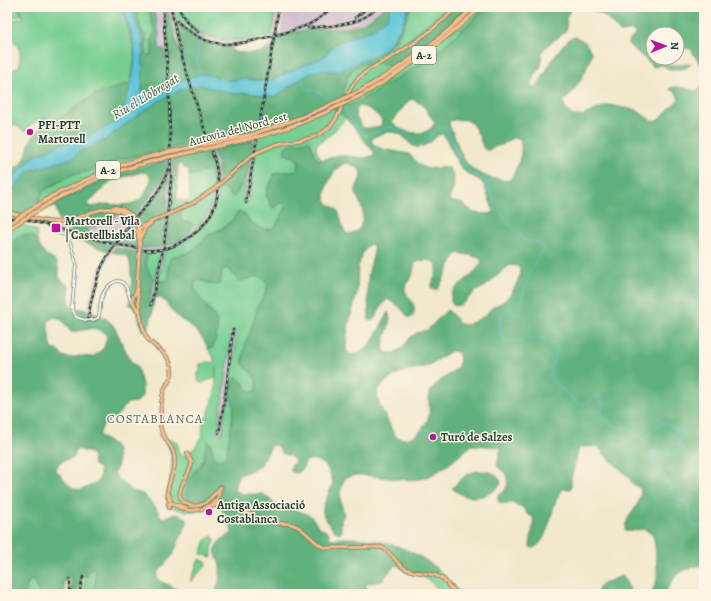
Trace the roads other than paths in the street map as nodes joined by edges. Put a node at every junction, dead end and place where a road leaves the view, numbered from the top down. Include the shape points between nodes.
1 (457, 7) edge
2 (474, 7) edge
3 (481, 7) edge
4 (261, 134) junction
5 (53, 198) junction
6 (109, 208) junction
7 (7, 212) edge
8 (128, 216) junction
9 (138, 224) junction
10 (145, 226) junction
11 (8, 227) edge
12 (140, 229) junction
13 (59, 233) dead end
14 (140, 237) junction
15 (137, 289) junction
16 (129, 295) junction
17 (134, 297) junction
18 (139, 300) junction
19 (133, 303) junction
20 (140, 315) junction
21 (186, 453) dead end
22 (221, 487) dead end
23 (217, 494) junction
24 (169, 496) junction
25 (219, 500) junction
26 (225, 504) junction
27 (178, 505) junction
28 (213, 505) junction
29 (169, 506) junction
30 (195, 511) junction
31 (456, 594) edge

1 - 10 main road, bridge via 425,35 359,78 350,90 338,117 326,130 311,138 277,144 256,153 193,203
2 - 4 highway, Autovia del Nord-est / A-2, bridge via 418,54 360,91
3 - 4 highway, Autovia del Nord-est / A-2, bridge via 433,48 399,73 362,95 298,124
4 - 5 highway, Autovia del Nord-est / A-2, bridge via 132,166
4 - 5 highway, Autovia del Nord-est / A-2, bridge via 130,162 101,173
5 - 11 highway, Autovia del Nord-est / A-2, bridge via 26,211
6 - 7 main road via 58,222
6 - 8 main road
6 - 9 main road via 126,211
8 - 12 main road via 132,217
8 - 14 main road via 135,223
9 - 10 main road
9 - 12 main road
10 - 12 main road
10 - 14 main road
12 - 14 main road
13 - 16 street via 68,236 76,261 72,308 76,317 92,320 98,318 101,298 112,282 123,283
14 - 15 main road, bridge
15 - 17 main road
15 - 18 main road
16 - 17 street
16 - 19 street
17 - 18 main road
17 - 19 main road
18 - 19 main road via 137,304
18 - 20 main road
19 - 20 main road
20 - 24 main road via 146,336 165,354 172,371 162,396 161,422 162,433 174,451
21 - 23 main road via 192,464 180,491 182,501 200,505
22 - 23 main road
23 - 25 main road
24 - 27 main road
24 - 29 main road
25 - 26 main road
25 - 28 main road
26 - 28 main road
26 - 31 main road via 242,508 268,522 296,526 325,548 381,547 408,570 436,576 447,583
27 - 29 main road
27 - 30 main road
28 - 30 main road
29 - 30 main road

